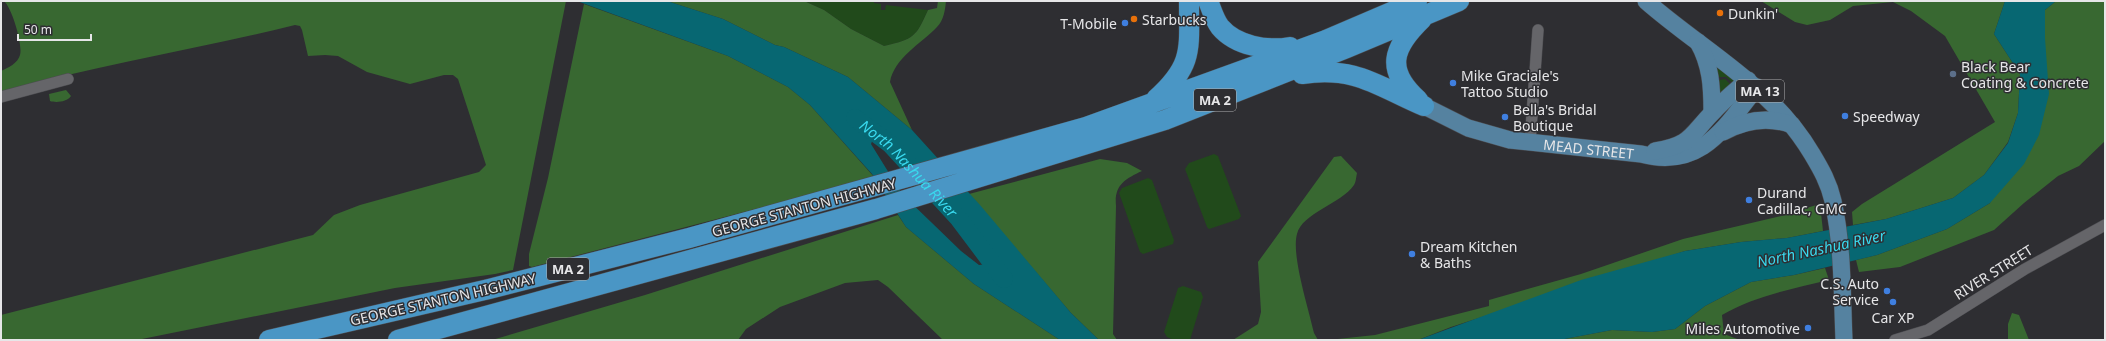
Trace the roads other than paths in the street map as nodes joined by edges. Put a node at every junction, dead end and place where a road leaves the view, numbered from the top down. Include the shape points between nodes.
1 (1208, 1) edge
2 (1459, 1) edge
3 (1646, 1) edge
4 (1188, 2) edge
5 (1422, 8) edge
6 (1538, 30) dead end
7 (1695, 39) junction
8 (1326, 40) junction
9 (68, 79) dead end
10 (1270, 79) junction
11 (1752, 83) junction
12 (1, 97) edge
13 (1146, 106) junction
14 (1424, 106) junction
15 (1712, 112) junction
16 (1792, 125) junction
17 (1721, 133) junction
18 (1530, 143) junction
19 (1641, 154) junction
20 (2105, 225) edge
21 (268, 340) edge
22 (398, 340) edge
23 (1844, 340) edge
24 (1895, 340) edge

1 - 8 highway via 1221,28 1247,44 1270,49
2 - 5 highway, GEORGE STANTON HIGHWAY / MA 2
3 - 7 main road, MA 13
4 - 13 highway via 1189,40 1183,68 1174,83
5 - 8 highway, GEORGE STANTON HIGHWAY / MA 2
5 - 10 highway, GEORGE STANTON HIGHWAY / MA 2
5 - 14 highway via 1398,50 1395,63 1402,83
6 - 18 street
7 - 11 main road, MA 13
7 - 15 main road via 1702,50 1711,76
8 - 13 highway, GEORGE STANTON HIGHWAY / MA 2
9 - 12 street
10 - 14 highway via 1320,71 1347,73
10 - 22 highway, GEORGE STANTON HIGHWAY / MA 2 via 1165,120 876,209
11 - 15 main road, MEAD STREET
11 - 16 main road, MA 13
11 - 17 main road, MEAD STREET
13 - 21 highway, GEORGE STANTON HIGHWAY / MA 2 via 1086,127 690,238 489,289
14 - 18 main road, MEAD STREET via 1448,120 1482,133
15 - 19 main road, MEAD STREET via 1695,134 1682,144
16 - 17 main road via 1761,119 1732,127
16 - 23 main road, MA 13 via 1826,178 1835,213 1842,275
17 - 19 main road, MEAD STREET via 1708,144 1682,157 1656,158
18 - 19 main road, MEAD STREET
20 - 24 street, RIVER STREET via 2025,269 1928,330

